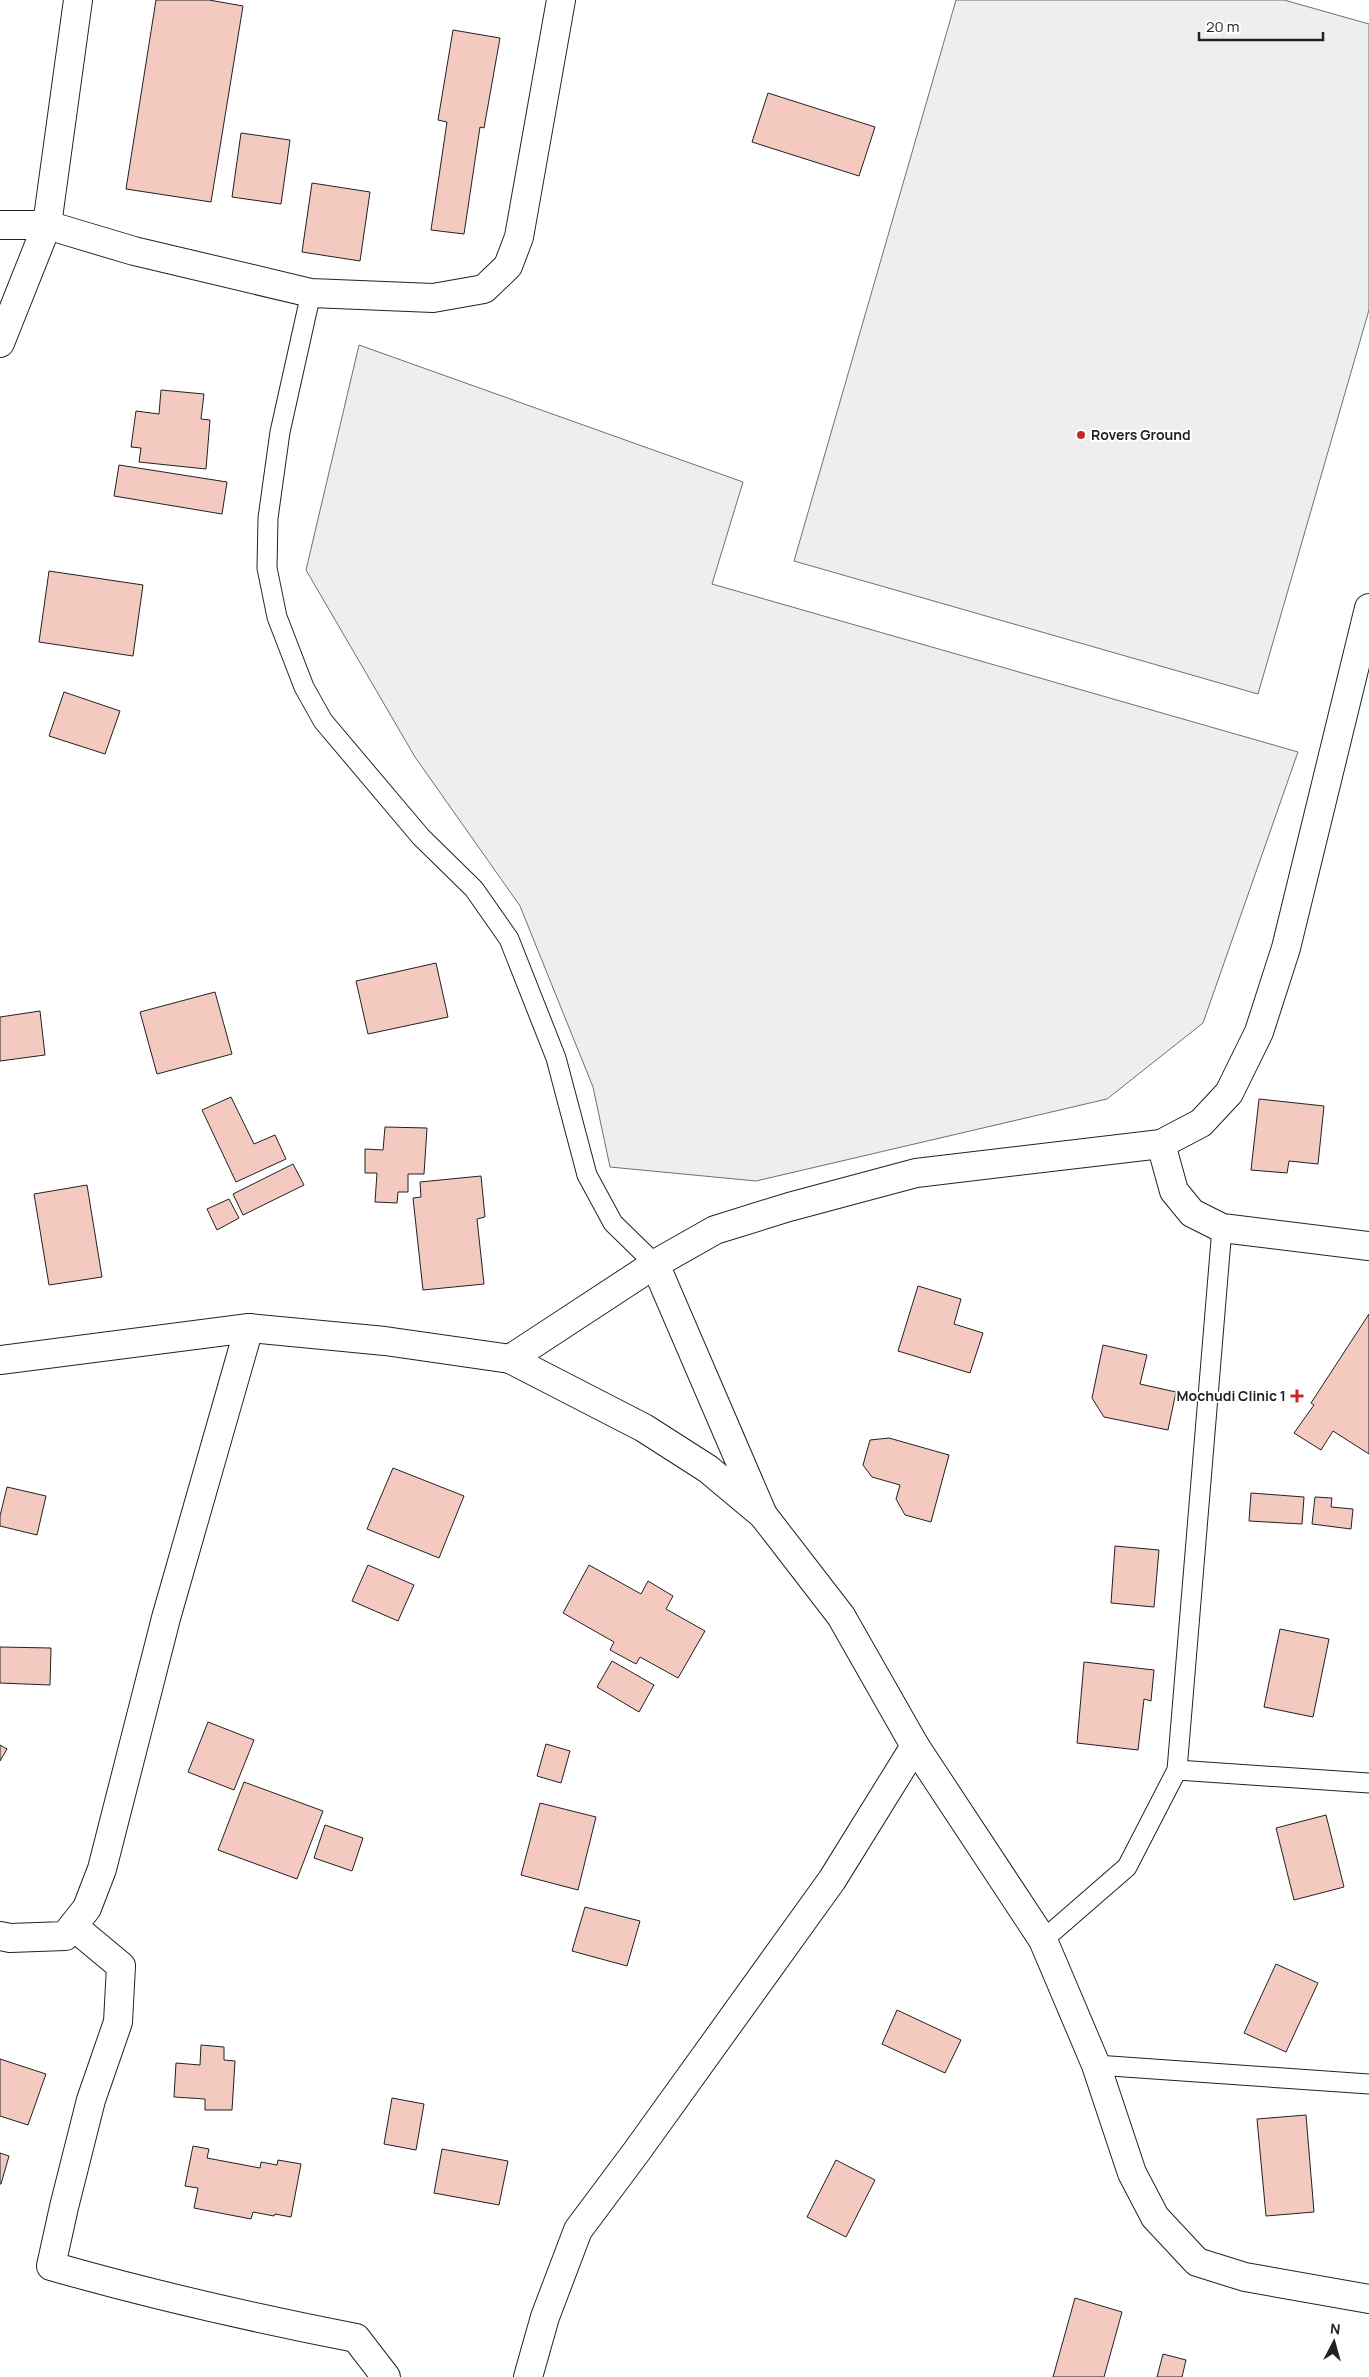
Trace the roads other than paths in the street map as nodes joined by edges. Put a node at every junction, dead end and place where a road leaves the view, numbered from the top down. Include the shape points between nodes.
1 (78, 0) edge
2 (561, 0) edge
3 (0, 225) edge
4 (47, 225) junction
5 (311, 293) junction
6 (0, 343) edge
7 (1369, 608) edge
8 (1162, 1144) junction
9 (1222, 1228) junction
10 (1369, 1246) edge
11 (655, 1264) junction
12 (248, 1328) junction
13 (510, 1358) junction
14 (0, 1360) edge
15 (763, 1515) junction
16 (915, 1746) junction
17 (1177, 1770) junction
18 (1369, 1783) edge
19 (73, 1926) junction
20 (0, 1936) edge
21 (1043, 1940) junction
22 (1096, 2065) junction
23 (1369, 2084) edge
24 (1369, 2299) edge
25 (386, 2377) edge
26 (528, 2377) edge

1 - 4 street
2 - 5 street via 519,238 508,266 484,289 433,298
3 - 4 street
4 - 5 street via 134,251
4 - 6 street
5 - 11 lane via 280,432 268,518 267,568 277,617 304,687 323,721 421,837 474,889 508,939 556,1058 587,1175 613,1223
7 - 8 street via 1286,948 1259,1032 1229,1093 1201,1123
8 - 9 street via 1174,1191 1192,1214
8 - 11 street via 916,1173 715,1230
9 - 10 street
9 - 17 lane
11 - 13 street
11 - 15 street
12 - 13 street via 385,1340
12 - 14 street
12 - 19 street via 172,1599 102,1869 87,1908
13 - 15 street via 644,1428 708,1469
15 - 16 street via 841,1616
16 - 21 street
16 - 26 street via 832,1880 578,2230 544,2318
17 - 18 lane
17 - 21 lane via 1127,1867
19 - 20 street via 65,1936
19 - 25 street via 121,1966 118,2022 91,2100 51,2266 249,2317 356,2338
21 - 22 street
22 - 23 lane
22 - 24 street via 1132,2173 1155,2217 1197,2262 1245,2277

